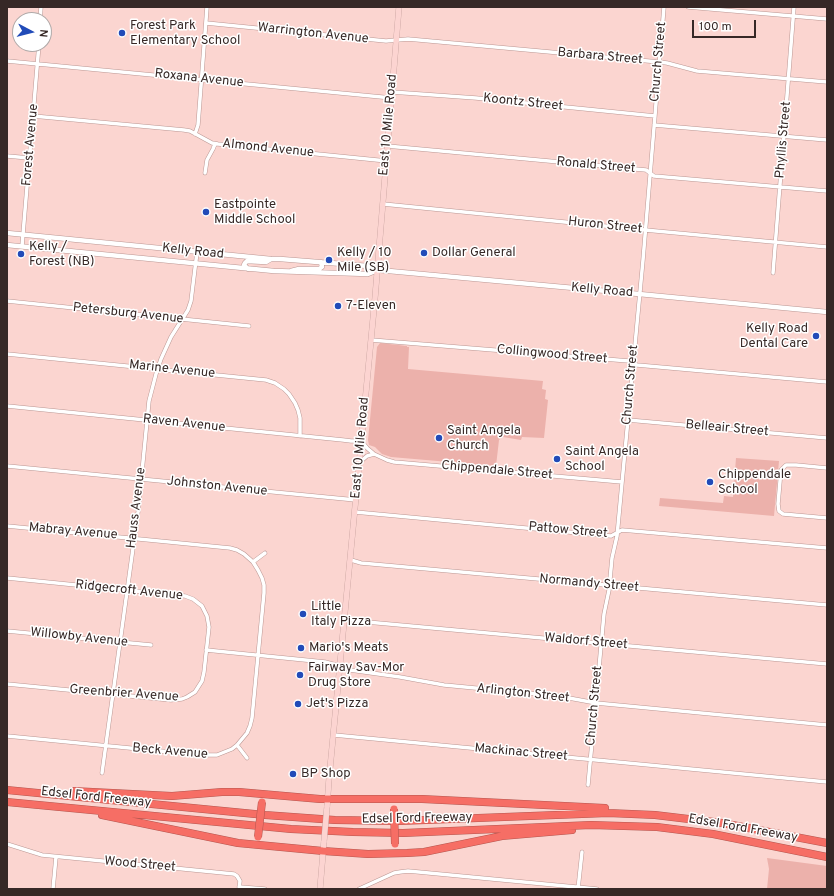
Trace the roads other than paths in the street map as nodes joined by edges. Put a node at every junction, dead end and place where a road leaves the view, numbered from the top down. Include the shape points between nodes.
1 (207, 7) edge
2 (399, 7) edge
3 (664, 7) edge
4 (688, 7) edge
5 (794, 7) edge
6 (794, 16) junction
7 (827, 18) edge
8 (206, 24) junction
9 (396, 41) junction
10 (38, 52) edge
11 (7, 61) edge
12 (659, 62) junction
13 (37, 64) junction
14 (789, 79) junction
15 (202, 80) junction
16 (827, 82) edge
17 (392, 95) junction
18 (33, 116) junction
19 (655, 116) junction
20 (654, 125) junction
21 (195, 134) junction
22 (784, 136) junction
23 (827, 140) edge
24 (214, 144) junction
25 (388, 146) junction
26 (7, 156) edge
27 (29, 158) junction
28 (387, 161) junction
29 (206, 173) dead end
30 (650, 173) junction
31 (780, 187) junction
32 (827, 191) edge
33 (383, 204) junction
34 (645, 230) junction
35 (7, 233) edge
36 (23, 234) junction
37 (775, 242) junction
38 (7, 245) edge
39 (22, 246) junction
40 (827, 247) edge
41 (197, 252) junction
42 (271, 259) junction
43 (321, 262) junction
44 (196, 263) junction
45 (248, 269) junction
46 (378, 270) junction
47 (287, 272) junction
48 (773, 273) dead end
49 (640, 294) junction
50 (7, 302) edge
51 (827, 312) edge
52 (182, 319) junction
53 (249, 326) dead end
54 (371, 340) junction
55 (7, 354) edge
56 (633, 363) junction
57 (157, 369) junction
58 (827, 382) edge
59 (7, 406) edge
60 (147, 420) junction
61 (628, 420) junction
62 (300, 436) junction
63 (827, 438) edge
64 (361, 441) junction
65 (374, 454) junction
66 (360, 462) junction
67 (7, 466) edge
68 (827, 468) edge
69 (141, 480) junction
70 (622, 482) junction
71 (356, 500) junction
72 (355, 512) junction
73 (827, 518) edge
74 (7, 526) edge
75 (617, 533) junction
76 (134, 538) junction
77 (827, 548) edge
78 (265, 553) dead end
79 (350, 560) junction
80 (253, 562) junction
81 (7, 578) edge
82 (609, 586) junction
83 (127, 590) junction
84 (827, 605) edge
85 (345, 618) junction
86 (7, 631) edge
87 (119, 642) junction
88 (601, 644) junction
89 (151, 645) dead end
90 (206, 650) junction
91 (258, 656) junction
92 (827, 664) edge
93 (340, 666) junction
94 (7, 684) edge
95 (112, 694) junction
96 (596, 704) junction
97 (827, 725) edge
98 (334, 735) junction
99 (7, 736) edge
100 (237, 745) junction
101 (105, 746) junction
102 (247, 758) dead end
103 (590, 760) junction
104 (102, 773) dead end
105 (827, 782) edge
106 (588, 785) dead end
107 (7, 790) edge
108 (17, 791) junction
109 (268, 794) junction
110 (388, 798) junction
111 (328, 799) junction
112 (7, 802) edge
113 (50, 806) junction
114 (694, 819) junction
115 (657, 827) junction
116 (827, 843) edge
117 (7, 844) edge
118 (264, 845) junction
119 (323, 851) junction
120 (582, 852) dead end
121 (389, 854) junction
122 (56, 857) junction
123 (827, 857) edge
124 (239, 888) edge
125 (578, 888) edge
126 (53, 889) edge
127 (265, 889) edge
128 (320, 889) edge
129 (359, 889) edge
130 (597, 889) edge

1 - 8 street
2 - 9 main road, East 10 Mile Road
3 - 12 street, Church Street
4 - 6 street
5 - 6 street, Phyllis Street
6 - 7 street
6 - 14 street, Phyllis Street
8 - 9 street, Warrington Avenue
8 - 15 street
9 - 12 street, Barbara Street via 408,39
9 - 17 main road, East 10 Mile Road
10 - 13 street, Forest Avenue
11 - 13 street, Roxana Avenue
12 - 14 street, Barbara Street via 697,71
12 - 19 street, Church Street
13 - 15 street, Roxana Avenue
13 - 18 street, Forest Avenue
14 - 16 street, Barbara Street
14 - 22 street, Phyllis Street
15 - 17 street, Roxana Avenue
15 - 21 street via 198,127
17 - 19 street, Koontz Street via 484,99
17 - 25 main road, East 10 Mile Road
18 - 21 street, Almond Avenue via 184,130
18 - 27 street, Forest Avenue
19 - 20 street, Church Street
20 - 22 street
20 - 30 street, Church Street
21 - 24 street, Almond Avenue
22 - 23 street
22 - 31 street, Phyllis Street
24 - 28 street, Almond Avenue
24 - 29 street via 207,160
25 - 28 main road, East 10 Mile Road
25 - 30 street, Ronald Street via 646,170
26 - 27 street
27 - 36 street, Forest Avenue
28 - 33 main road, East 10 Mile Road
30 - 31 street, Ronald Street via 654,176
30 - 34 street, Church Street
31 - 32 street, Ronald Street
31 - 37 street, Phyllis Street
33 - 34 street, Huron Street
33 - 46 main road, East 10 Mile Road
34 - 37 street, Huron Street
34 - 49 street, Church Street
35 - 36 street, Kelly Road
36 - 39 street, Forest Avenue
36 - 41 street, Kelly Road
37 - 40 street, Huron Street
37 - 48 street, Phyllis Street
38 - 39 street, Kelly Road
39 - 44 street, Kelly Road
41 - 42 street, Kelly Road
41 - 44 street, Hauss Avenue
42 - 43 street, Kelly Road
42 - 45 street via 266,262 247,261 244,265
43 - 46 street, Kelly Road via 368,266
43 - 47 street via 322,267 319,269
44 - 45 street, Kelly Road
44 - 52 street, Hauss Avenue via 191,301
45 - 47 street, Kelly Road
46 - 47 street, Kelly Road via 368,274
46 - 49 street, Kelly Road
46 - 54 main road, East 10 Mile Road
49 - 51 street, Kelly Road
49 - 56 street, Church Street
50 - 52 street, Petersburg Avenue
52 - 53 street, Petersburg Avenue
52 - 57 street, Hauss Avenue via 168,342
54 - 56 street, Collingwood Street
54 - 64 main road, East 10 Mile Road
55 - 57 street, Marine Avenue
56 - 58 street, Collingwood Street
56 - 61 street, Church Street
57 - 60 street, Hauss Avenue via 150,394
57 - 62 street, Marine Avenue via 259,379 275,383 284,389 295,403 300,418
59 - 60 street, Raven Avenue
60 - 62 street, Raven Avenue
60 - 69 street, Hauss Avenue
61 - 63 street, Belleair Street
61 - 70 street, Church Street
62 - 64 street, Raven Avenue
64 - 65 street, Chippendale Street
64 - 66 main road, East 10 Mile Road
65 - 66 street
65 - 70 street, Chippendale Street via 394,462
66 - 71 main road, East 10 Mile Road
67 - 69 street, Johnston Avenue
68 - 73 street via 786,466 781,470 778,504 779,511 783,514
69 - 71 street, Johnston Avenue
69 - 76 street, Hauss Avenue
70 - 75 street, Church Street
71 - 72 main road, East 10 Mile Road
72 - 75 street, Pattow Street via 612,536
72 - 79 main road, East 10 Mile Road
74 - 76 street, Mabray Avenue
75 - 77 street, Pattow Street via 622,530
75 - 82 street, Church Street
76 - 80 street, Mabray Avenue via 230,548 244,554
76 - 83 street, Hauss Avenue
78 - 80 street
79 - 82 street, Normandy Street
79 - 85 main road, East 10 Mile Road
80 - 91 street, Mabray Avenue via 264,585
81 - 83 street, Ridgecroft Avenue
82 - 84 street, Normandy Street
82 - 88 street, Church Street
83 - 87 street, Hauss Avenue
83 - 90 street, Ridgecroft Avenue via 191,597 198,602 207,616
85 - 88 street, Waldorf Street
85 - 93 main road, East 10 Mile Road
86 - 87 street, Willowby Avenue
87 - 89 street, Willowby Avenue
87 - 95 street, Hauss Avenue
88 - 92 street, Waldorf Street
88 - 96 street, Church Street
90 - 91 street
90 - 95 street, Greenbrier Avenue via 204,677 195,692 187,697 175,700
91 - 93 street, Arlington Street
91 - 100 street, Beck Avenue via 252,718 250,726
93 - 96 street, Arlington Street via 350,670 444,685 558,696
93 - 98 main road, East 10 Mile Road
94 - 95 street, Greenbrier Avenue
95 - 101 street, Hauss Avenue
96 - 97 street, Arlington Street
96 - 103 street, Church Street
98 - 103 street, Mackinac Street
98 - 111 main road, East 10 Mile Road
99 - 101 street, Beck Avenue
100 - 101 street, Beck Avenue via 208,756
100 - 102 street
101 - 104 street, Hauss Avenue
103 - 105 street, Mackinac Street
103 - 106 street, Church Street
107 - 108 highway, Edsel Ford Freeway
108 - 109 highway via 172,796 229,792
108 - 114 highway, Edsel Ford Freeway via 323,819 371,821 608,813
109 - 111 highway
109 - 118 highway, bridge via 262,802 258,837
110 - 111 highway
110 - 114 highway via 654,811 675,813
110 - 121 highway, bridge via 394,809 395,844
111 - 119 main road, East 10 Mile Road, bridge
112 - 113 highway, Edsel Ford Freeway
113 - 115 highway, Edsel Ford Freeway via 291,829 354,832 404,833 591,825
113 - 118 highway via 223,840
114 - 116 highway, Edsel Ford Freeway
115 - 121 highway via 524,834 424,852
115 - 123 highway, Edsel Ford Freeway via 713,834
117 - 122 street, Wood Street
118 - 119 highway
119 - 121 highway
119 - 128 main road, East 10 Mile Road
120 - 125 street
122 - 124 street, Wood Street via 232,874 238,878
122 - 126 street
124 - 127 street, Wood Street
125 - 129 street via 408,871 394,874
125 - 130 street

